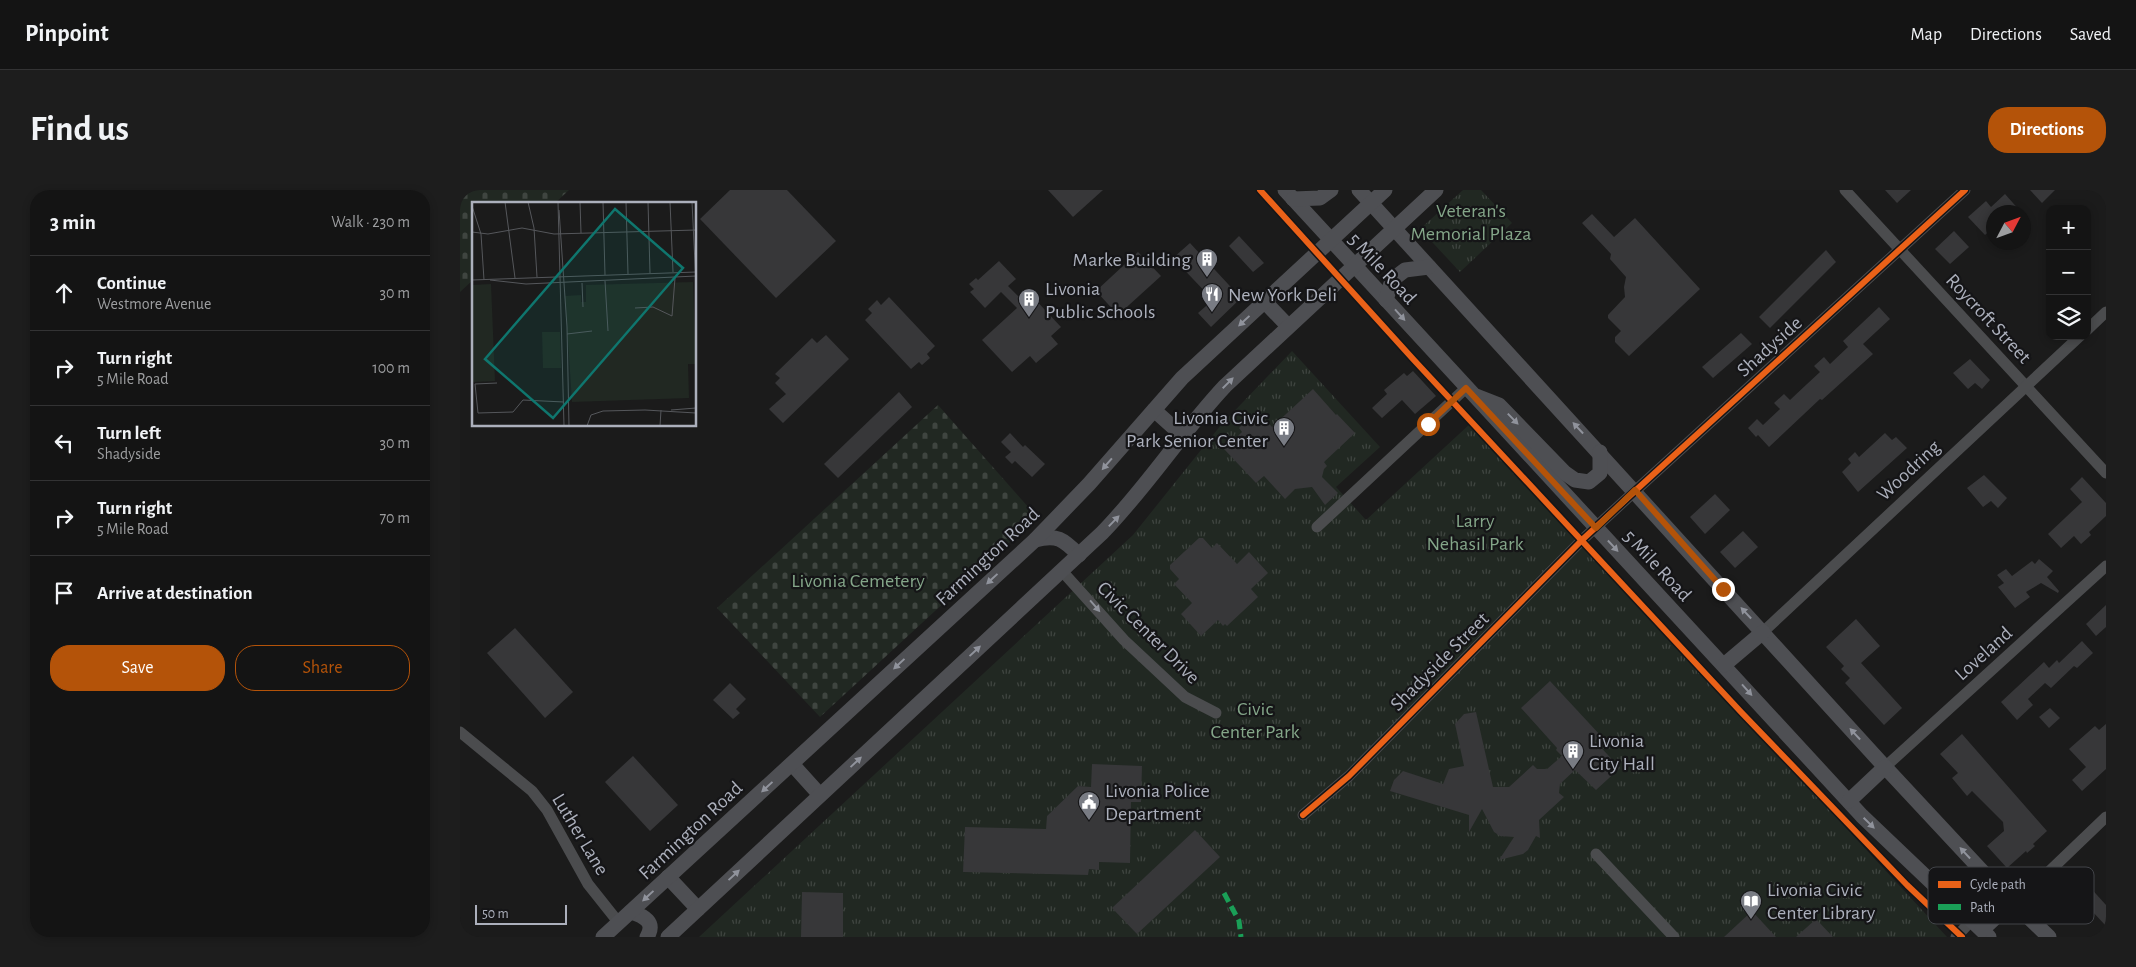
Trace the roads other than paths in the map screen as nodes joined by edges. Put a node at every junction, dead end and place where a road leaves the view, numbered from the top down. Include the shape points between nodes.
1 (1331, 190) edge
2 (1359, 190) edge
3 (1385, 190) edge
4 (1436, 190) edge
5 (1845, 190) edge
6 (1965, 190) edge
7 (1289, 195) edge
8 (1370, 204) junction
9 (1394, 229) junction
10 (1331, 241) junction
11 (1900, 249) junction
12 (1354, 265) junction
13 (1429, 267) junction
14 (1386, 300) junction
15 (1265, 302) junction
16 (2106, 312) edge
17 (1288, 326) junction
18 (2091, 326) edge
19 (2076, 340) edge
20 (2026, 386) junction
21 (1469, 391) junction
22 (1154, 410) junction
23 (1183, 436) junction
24 (1600, 452) junction
25 (2106, 473) edge
26 (1635, 490) junction
27 (1317, 527) dead end
28 (1596, 528) junction
29 (1034, 540) junction
30 (1079, 555) junction
31 (2106, 566) edge
32 (1062, 571) junction
33 (1763, 632) junction
34 (1724, 665) junction
35 (1216, 712) dead end
36 (460, 732) edge
37 (792, 764) junction
38 (1886, 767) junction
39 (820, 795) junction
40 (1849, 801) junction
41 (1303, 815) dead end
42 (2106, 817) edge
43 (1596, 854) dead end
44 (1979, 867) edge
45 (2054, 867) edge
46 (668, 878) junction
47 (1928, 878) edge
48 (698, 909) junction
49 (631, 912) junction
50 (619, 922) junction
51 (2035, 924) edge
52 (1981, 929) edge
53 (603, 937) edge
54 (647, 937) edge
55 (668, 937) edge
56 (1674, 937) edge
57 (1956, 937) edge
58 (2049, 937) edge

1 - 7 main road via 1320,198
2 - 8 main road, 5 Mile Road
3 - 8 main road, Farmington Road
4 - 9 main road
5 - 11 street, Roycroft Street
6 - 11 street, Shadyside
7 - 10 main road, 5 Mile Road
8 - 9 main road, 5 Mile Road
8 - 10 main road, Farmington Road
9 - 12 main road
9 - 13 main road, 5 Mile Road
10 - 12 main road, 5 Mile Road
10 - 15 main road, Farmington Road
11 - 20 street, Roycroft Street
11 - 26 street, Shadyside
12 - 14 main road, 5 Mile Road
12 - 17 main road
13 - 14 main road via 1405,270 1392,280
24 -> 13 main road, 5 Mile Road
14 -> 21 main road, 5 Mile Road
15 - 17 main road
15 -> 22 main road, Farmington Road via 1182,378
16 - 18 street
23 -> 17 main road via 1225,386
19 - 20 street, Woodring
20 - 25 street, Roycroft Street
20 - 33 street, Woodring
21 -> 24 main road via 1499,405 1565,474 1575,480 1589,482 1600,473
21 - 27 street
21 - 28 main road, 5 Mile Road
22 - 23 main road
22 -> 29 main road, Farmington Road
30 -> 23 main road via 1123,512
24 - 26 main road, 5 Mile Road
26 - 28 street, Shadyside
33 -> 26 main road, 5 Mile Road
28 -> 34 main road, 5 Mile Road
28 - 41 street, Shadyside Street via 1349,776
29 - 30 main road via 1048,536 1061,538
29 -> 37 main road, Farmington Road
30 - 32 main road
31 - 38 street, Loveland
32 -> 35 street, Civic Center Drive via 1155,670 1185,697
39 -> 32 main road
33 - 34 main road
38 -> 33 main road, 5 Mile Road
34 -> 40 main road, 5 Mile Road
36 - 50 street, Luther Lane via 532,791 547,810 588,884
37 - 39 main road
37 -> 46 main road, Farmington Road
38 - 40 main road
44 -> 38 main road, 5 Mile Road
48 -> 39 main road
40 -> 47 main road, 5 Mile Road
42 - 45 street
43 - 56 street
46 - 48 main road
46 -> 49 main road, Farmington Road
48 - 55 main road
49 - 50 main road, Farmington Road
49 - 54 main road via 649,921
50 - 53 main road, Farmington Road
51 - 58 main road, 5 Mile Road
52 - 57 street

